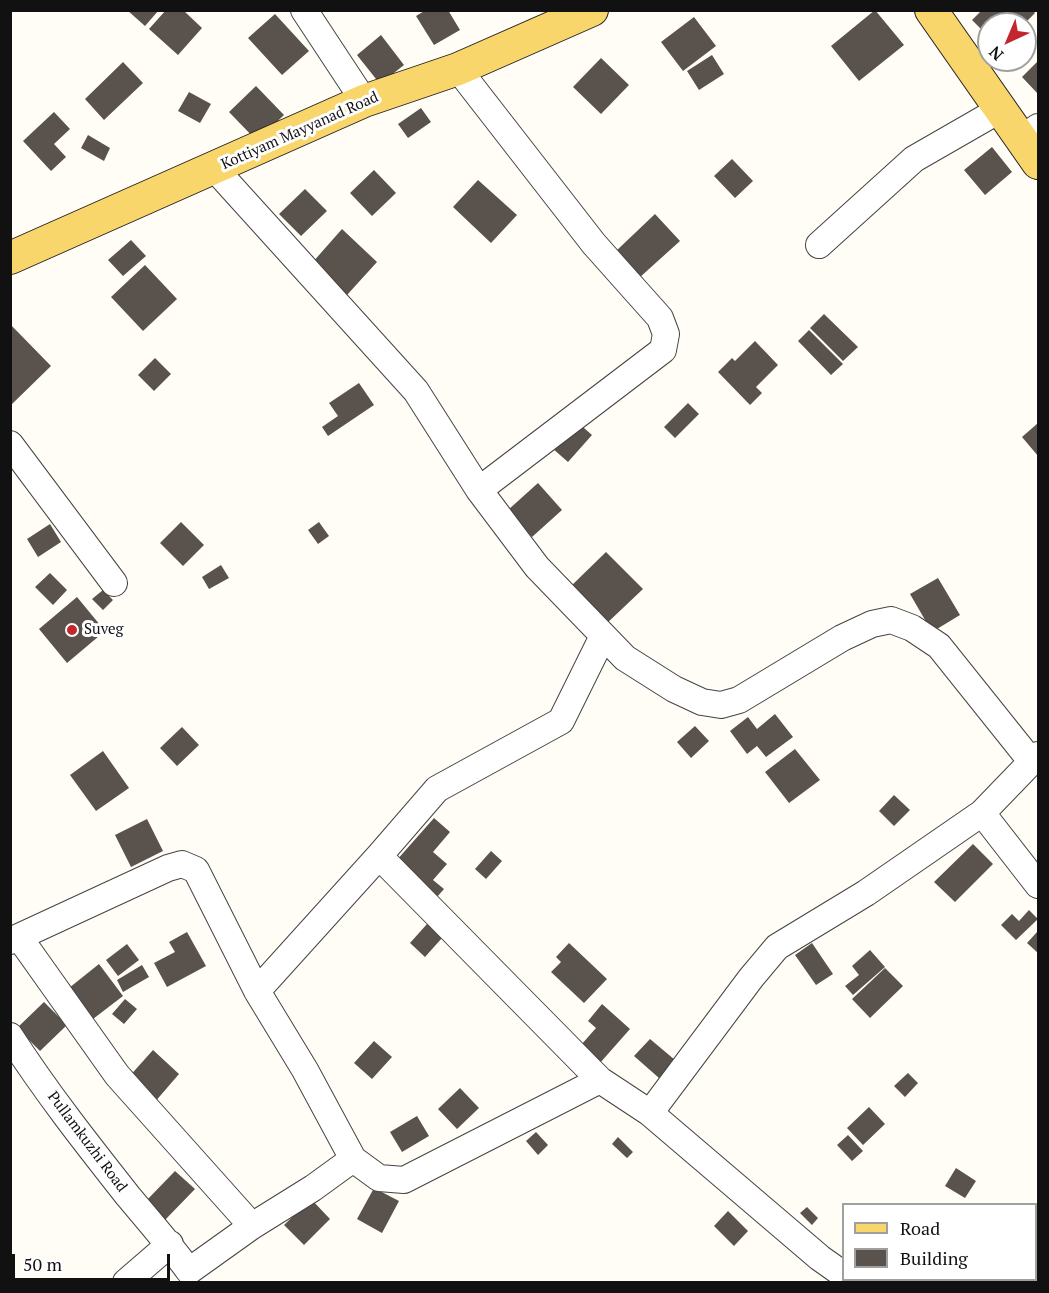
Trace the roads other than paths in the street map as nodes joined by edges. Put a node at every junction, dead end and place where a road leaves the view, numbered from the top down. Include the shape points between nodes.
1 (304, 10) edge
2 (931, 10) edge
3 (574, 14) edge
4 (458, 69) junction
5 (364, 101) junction
6 (1001, 109) junction
7 (1033, 143) edge
8 (215, 168) junction
9 (819, 245) dead end
10 (10, 258) edge
11 (10, 444) edge
12 (479, 490) junction
13 (114, 583) dead end
14 (603, 636) junction
15 (1035, 758) edge
16 (982, 813) junction
17 (379, 856) junction
18 (1038, 885) edge
19 (15, 939) edge
20 (257, 991) junction
21 (10, 1036) edge
22 (600, 1080) junction
23 (650, 1113) junction
24 (353, 1159) junction
25 (252, 1226) junction
26 (170, 1244) junction
27 (842, 1274) edge
28 (126, 1282) edge

1 - 5 street
2 - 6 main road
3 - 4 main road, Kottiyam Mayyanad Road
4 - 5 main road, Kottiyam Mayyanad Road
4 - 12 street via 594,244 660,318 666,334 663,350
5 - 8 main road, Kottiyam Mayyanad Road
6 - 7 main road
6 - 9 street via 914,159
8 - 10 main road, Kottiyam Mayyanad Road
8 - 12 street via 416,391
11 - 13 street
12 - 14 street via 537,567
14 - 15 street via 625,658 674,689 702,702 722,705 739,700 842,638 891,620 939,646
14 - 17 street via 561,721 437,789
15 - 16 street
16 - 18 street
16 - 23 street via 866,893 777,947
17 - 20 street
17 - 22 street
19 - 20 street via 182,864 196,870
19 - 25 street via 117,1075
20 - 24 street
21 - 26 street, Pullamkuzhi Road via 129,1197
22 - 23 street
22 - 24 street via 404,1180 379,1178
23 - 27 street
24 - 25 street
25 - 26 street, Pullamkuzhi Road via 189,1271
26 - 28 street

